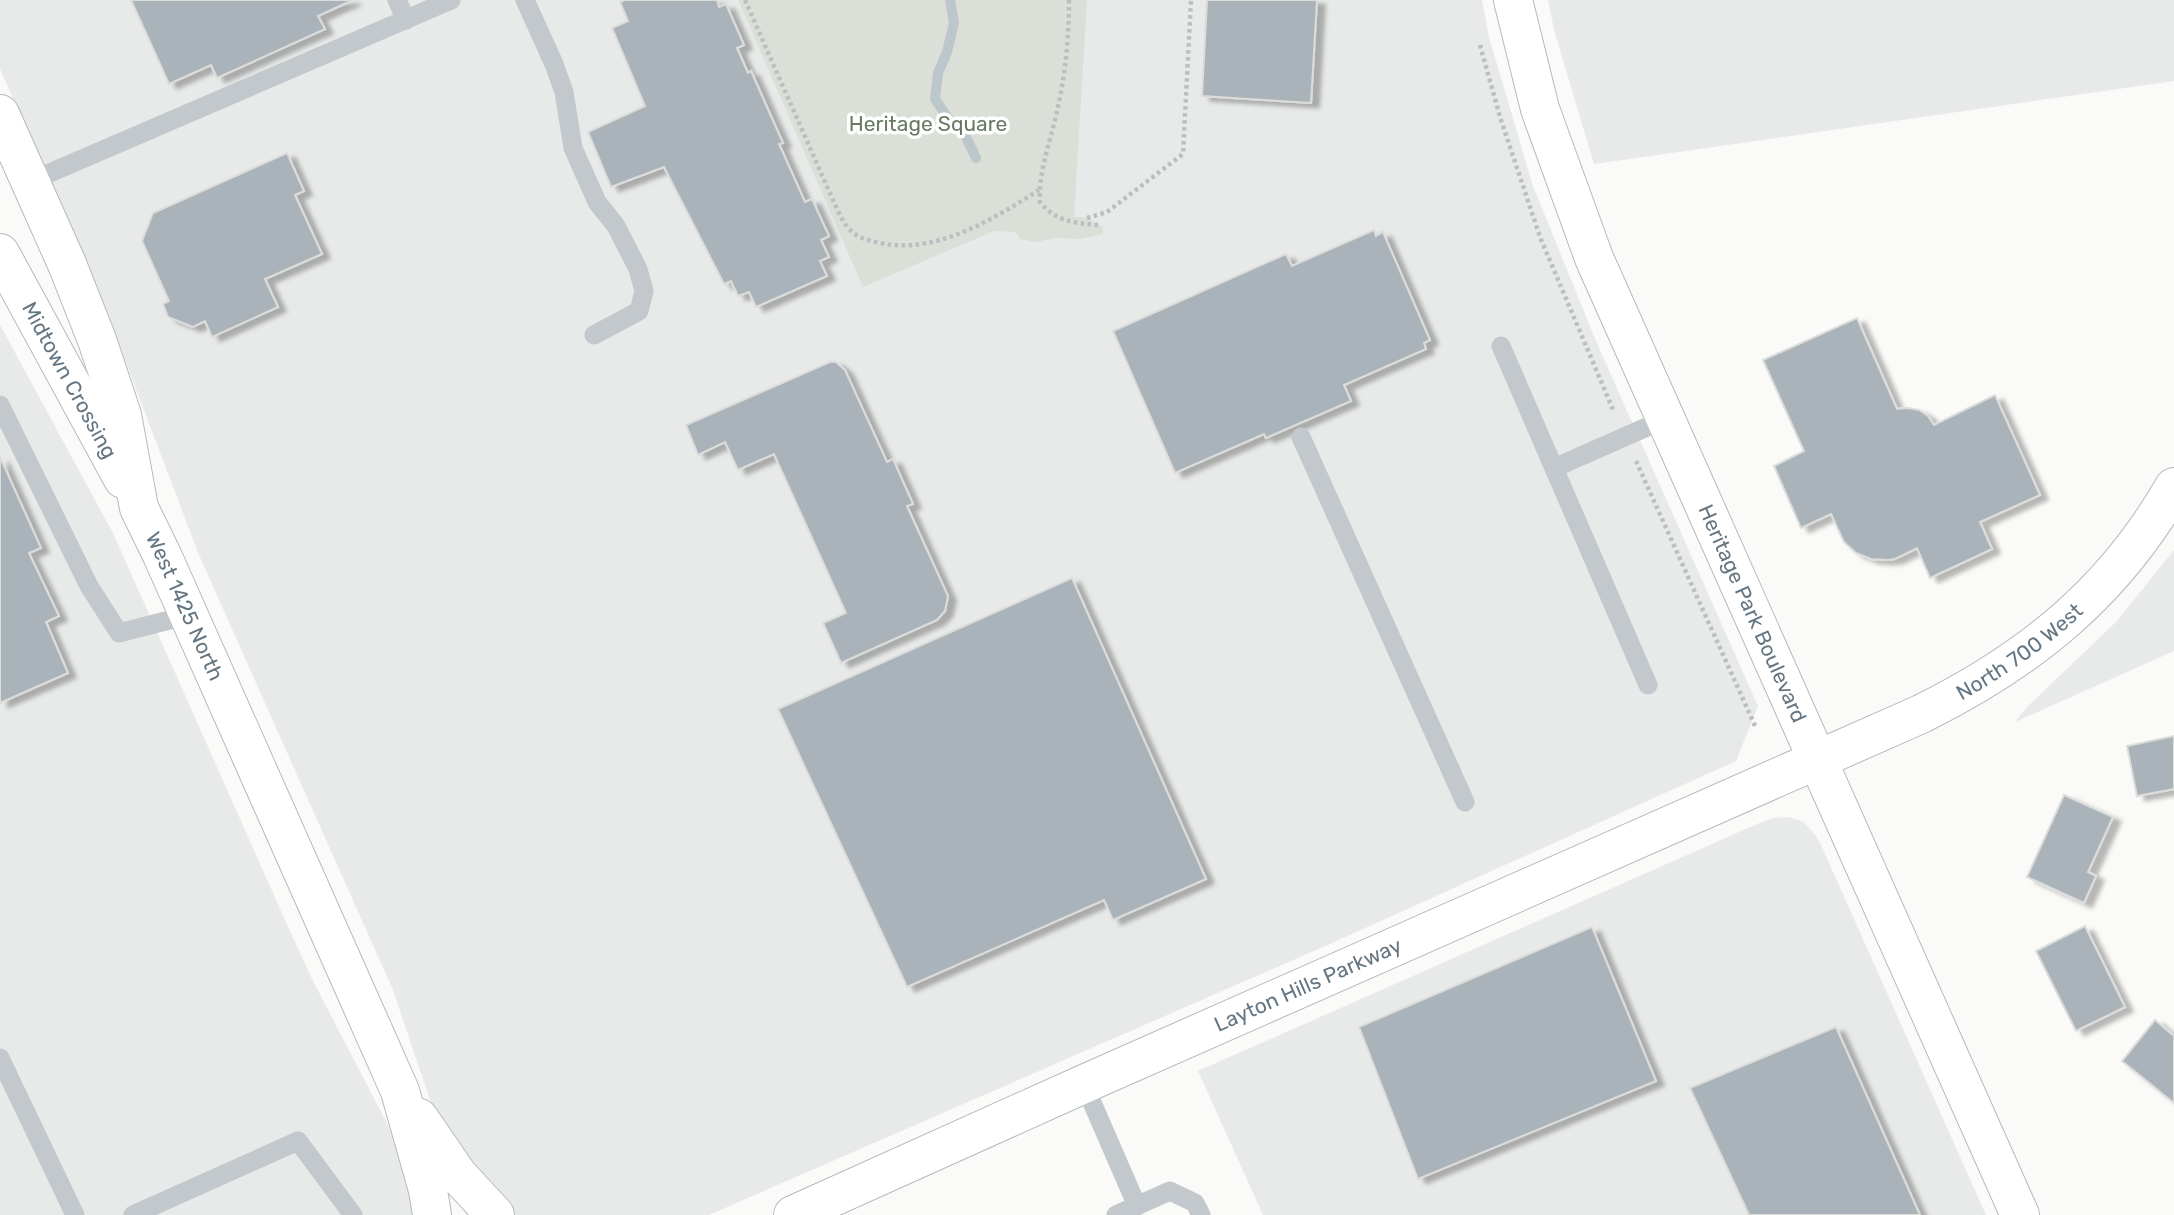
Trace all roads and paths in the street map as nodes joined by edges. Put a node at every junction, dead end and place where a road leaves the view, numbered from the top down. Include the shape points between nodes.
1 (397, 0) edge
2 (451, 0) edge
3 (525, 0) edge
4 (745, 0) edge
5 (1069, 0) edge
6 (1191, 0) edge
7 (1513, 0) edge
8 (406, 20) junction
9 (0, 114) edge
10 (31, 181) junction
11 (1040, 190) junction
12 (1087, 218) dead end
13 (1098, 225) dead end
14 (0, 253) edge
15 (594, 335) dead end
16 (1501, 346) dead end
17 (0, 405) edge
18 (1665, 419) junction
19 (1301, 437) dead end
20 (1554, 468) junction
21 (2174, 486) edge
22 (139, 508) junction
23 (189, 615) junction
24 (1648, 685) dead end
25 (1817, 760) junction
26 (1465, 802) dead end
27 (0, 1058) edge
28 (1084, 1084) junction
29 (400, 1090) junction
30 (1137, 1206) junction
31 (1198, 1209) edge
32 (789, 1214) edge
33 (75, 1215) edge
34 (132, 1215) edge
35 (353, 1215) edge
36 (432, 1215) edge
37 (495, 1215) edge
38 (1116, 1215) edge
39 (2020, 1215) edge

1 - 8 lane
2 - 8 lane
3 - 15 lane via 564,92 573,148 597,202 633,258 644,291 639,312
4 - 11 path via 840,215 855,234 899,247 926,245 995,217
5 - 11 path via 1060,100
6 - 12 path via 1183,154 1107,212
7 - 18 street, Heritage Park Boulevard via 1540,109 1590,246
8 - 10 lane
9 - 10 street, West 1425 North
10 - 22 street, West 1425 North via 111,379
11 - 13 path via 1040,202 1056,217
14 - 22 street, Midtown Crossing
16 - 20 lane
17 - 23 lane via 89,586 119,633
18 - 20 lane
18 - 25 street, Heritage Park Boulevard
19 - 26 lane
20 - 24 lane
21 - 25 street, North 700 West via 2119,566 2044,639 1964,692
22 - 23 street, West 1425 North
23 - 29 street, West 1425 North
25 - 28 street, Layton Hills Parkway
25 - 39 street, Heritage Park Boulevard
27 - 33 lane
28 - 30 lane
28 - 32 street, Layton Hills Parkway
29 - 36 street, West 1425 North
29 - 37 street, West 1425 North via 458,1175
30 - 31 lane via 1170,1191
30 - 38 lane
34 - 35 lane via 298,1142

